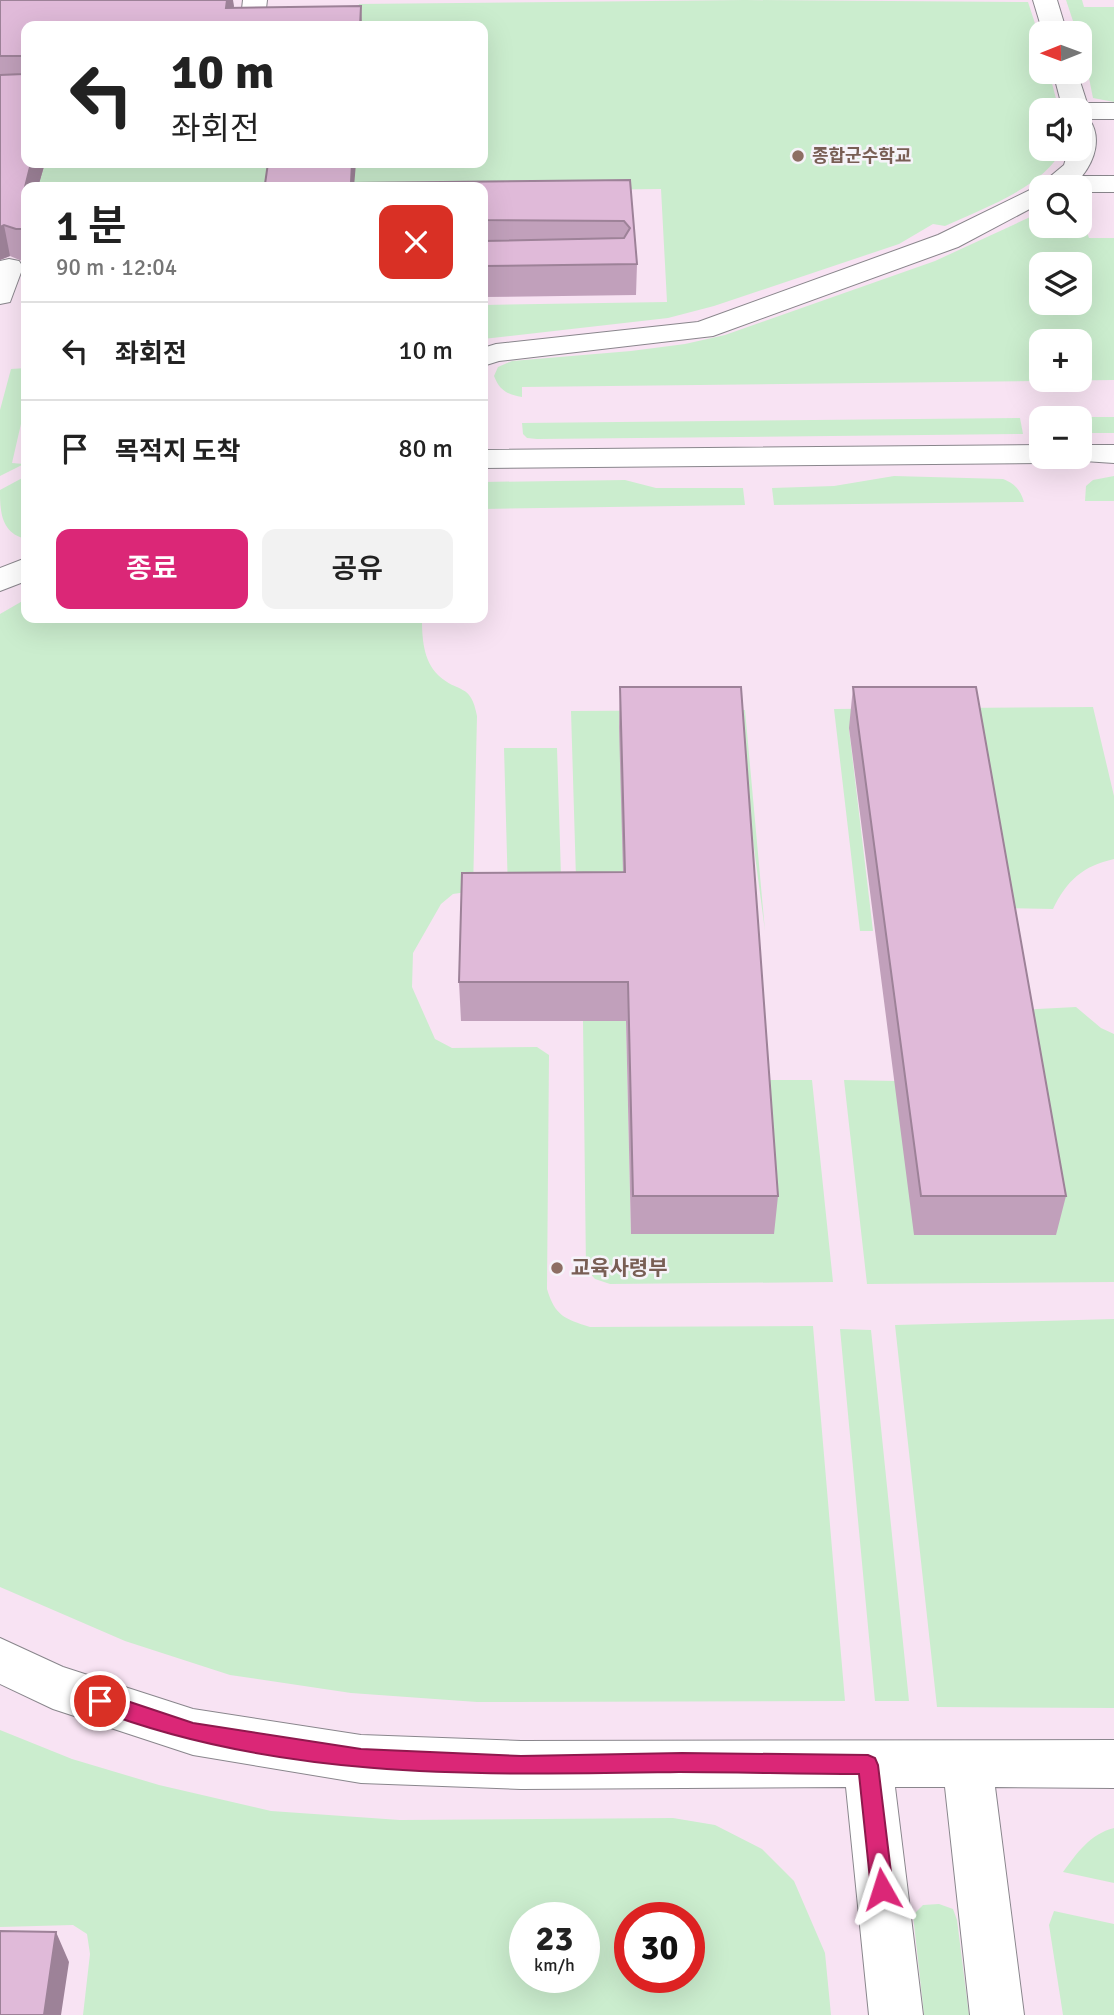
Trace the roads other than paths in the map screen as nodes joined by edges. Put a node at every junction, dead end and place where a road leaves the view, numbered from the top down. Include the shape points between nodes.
1 (255, 0) edge
2 (1045, 0) edge
3 (252, 21) edge
4 (1051, 21) edge
5 (1092, 111) edge
6 (1114, 111) edge
7 (1079, 161) edge
8 (1069, 175) edge
9 (1114, 184) edge
10 (1092, 185) edge
11 (1029, 199) edge
12 (12, 267) edge
13 (0, 296) edge
14 (488, 355) edge
15 (1029, 454) edge
16 (1092, 454) edge
17 (1114, 454) edge
18 (488, 459) edge
19 (21, 570) edge
20 (0, 581) edge
21 (0, 1660) edge
22 (967, 1763) junction
23 (1114, 1764) edge
24 (868, 1765) junction
25 (896, 2015) edge
26 (997, 2015) edge

1 - 3 street
2 - 4 street
5 - 6 street
7 - 8 street
9 - 10 street
11 - 14 street via 948,241 703,330
12 - 13 street
15 - 18 street
16 - 17 street
19 - 20 street
21 - 24 street via 53,1686 193,1732 361,1759 521,1765
22 - 23 street
22 - 24 street
22 - 26 street
24 - 25 street

